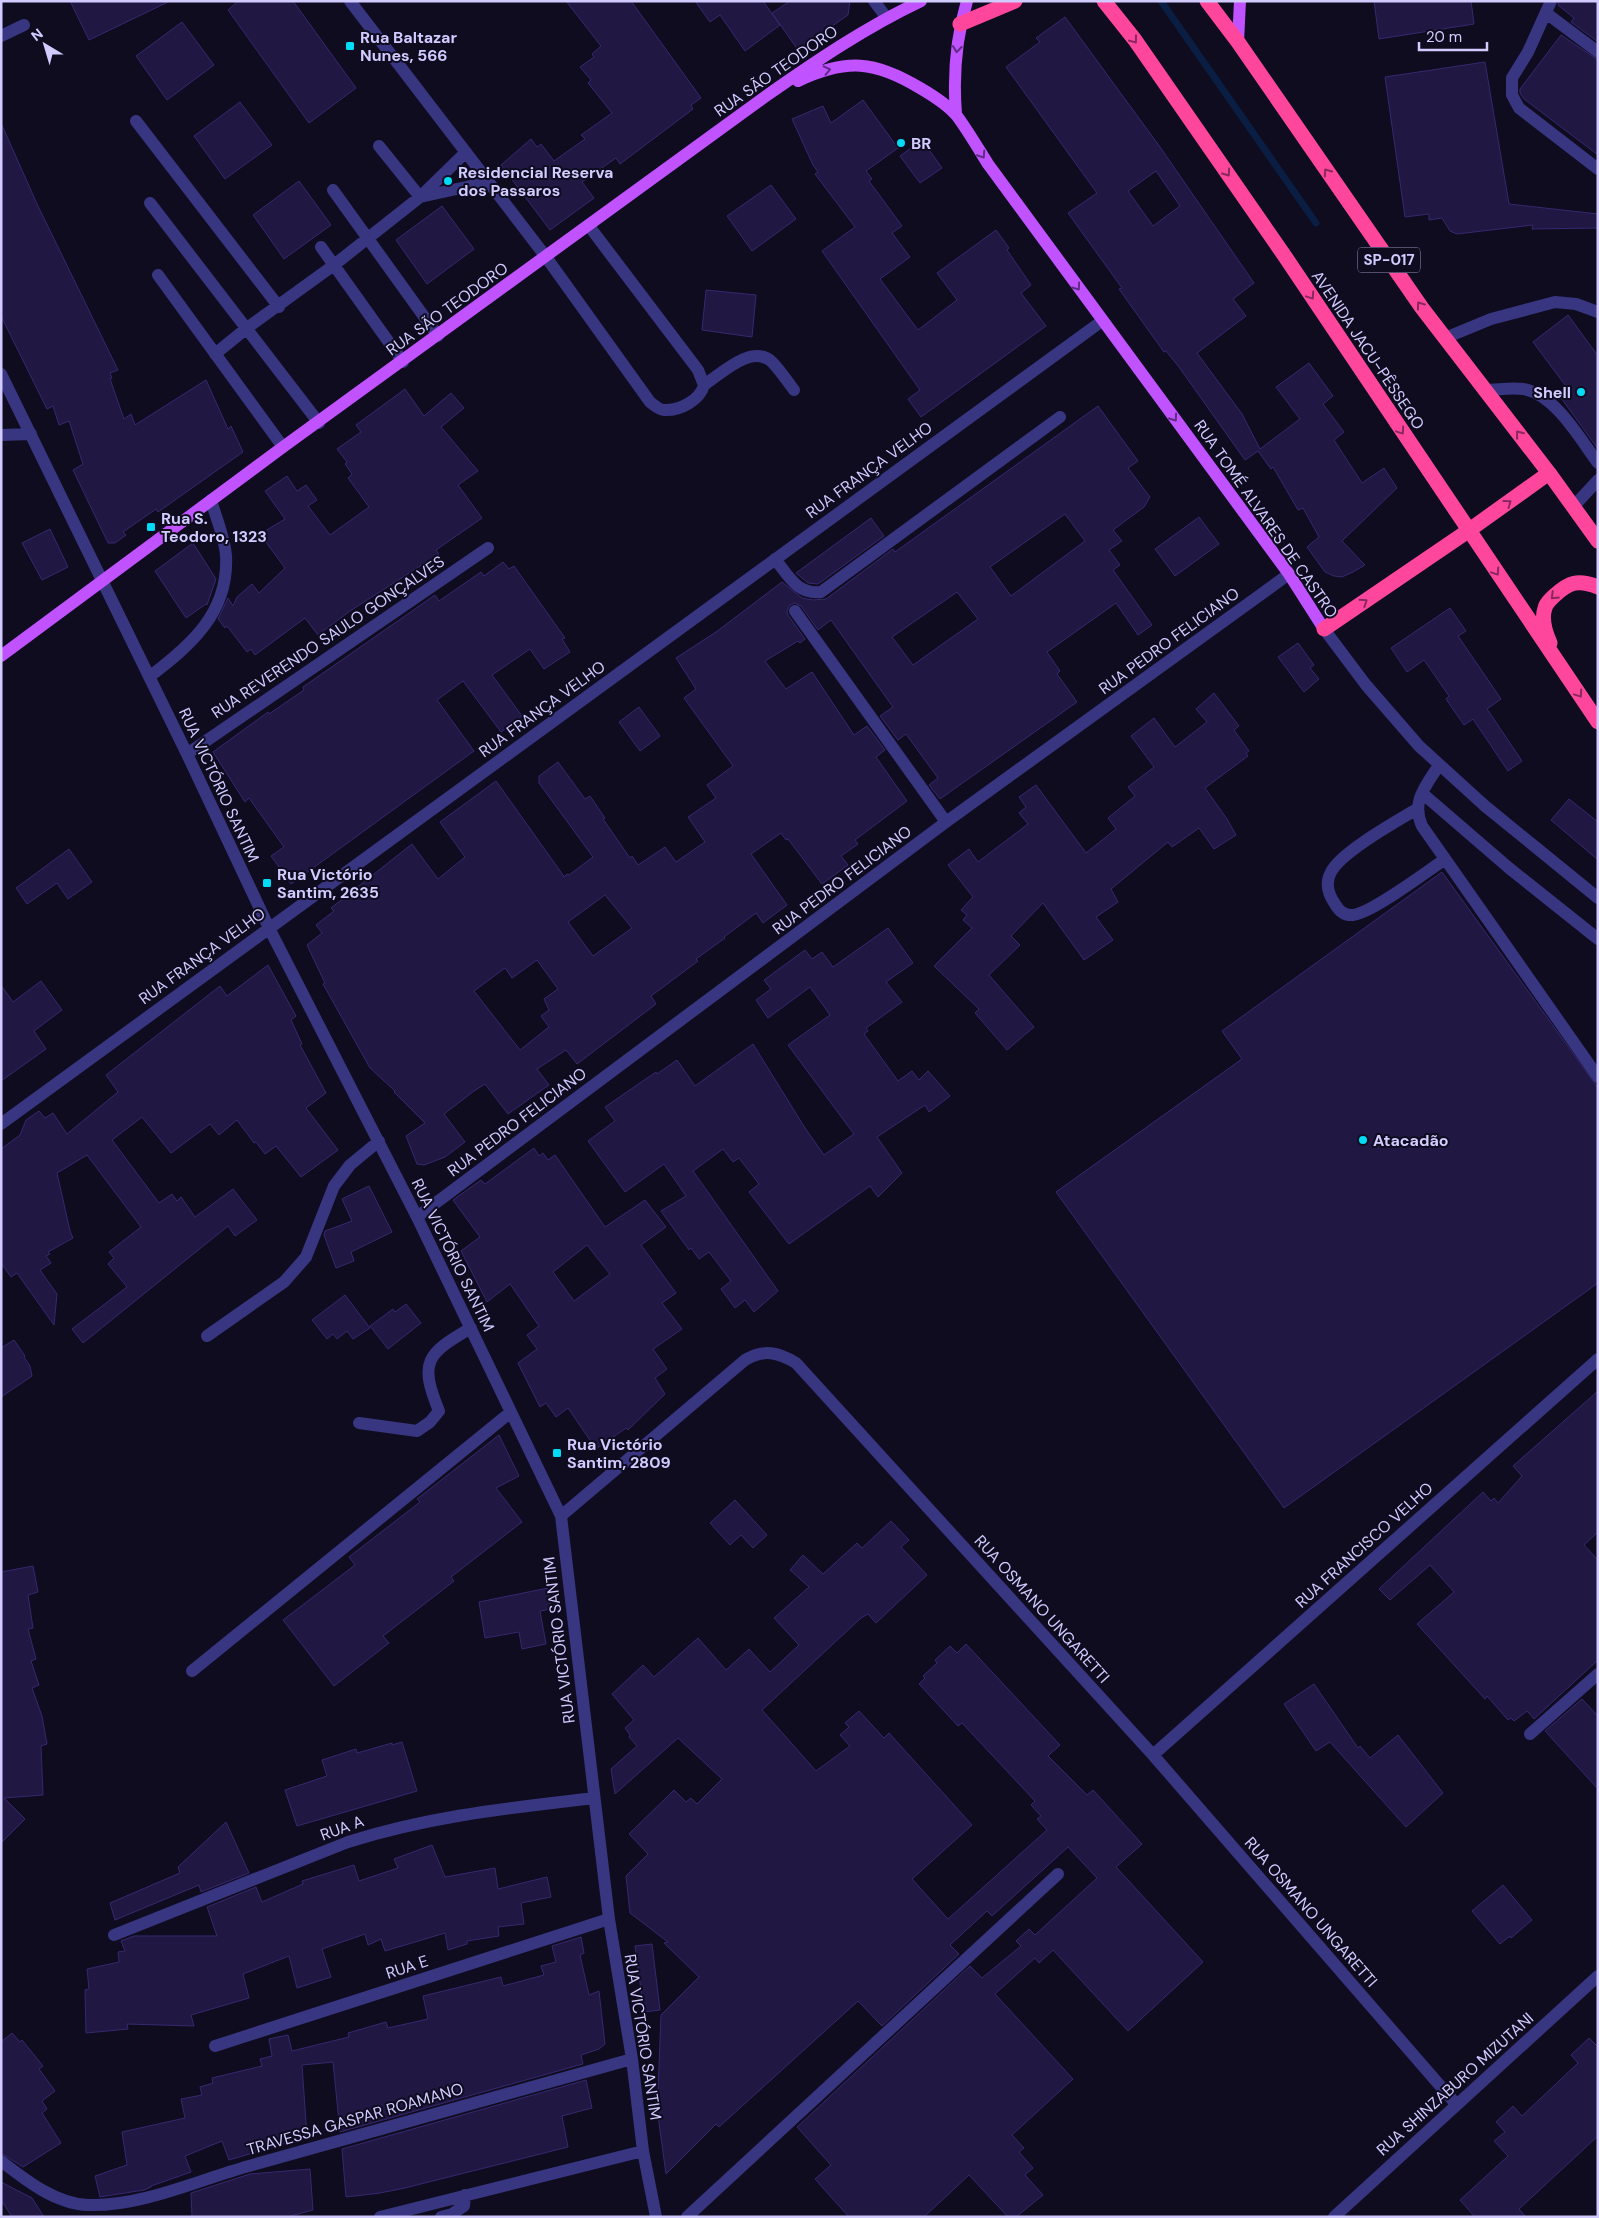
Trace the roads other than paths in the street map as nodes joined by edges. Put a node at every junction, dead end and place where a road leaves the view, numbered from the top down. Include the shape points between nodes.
1 (350, 1) edge
2 (874, 1) edge
3 (921, 1) edge
4 (967, 1) edge
5 (1015, 1) edge
6 (1104, 1) edge
7 (1207, 1) edge
8 (1240, 1) edge
9 (1551, 1) edge
10 (1546, 14) junction
11 (886, 17) junction
12 (960, 24) junction
13 (24, 25) dead end
14 (1, 36) edge
15 (1238, 42) junction
16 (1598, 52) edge
17 (766, 96) junction
18 (956, 114) junction
19 (136, 121) dead end
20 (379, 146) dead end
21 (466, 152) junction
22 (1598, 169) edge
23 (489, 182) junction
24 (334, 190) dead end
25 (420, 197) junction
26 (150, 203) dead end
27 (589, 226) junction
28 (367, 238) junction
29 (321, 247) dead end
30 (546, 257) junction
31 (334, 265) junction
32 (158, 274) dead end
33 (278, 307) junction
34 (1598, 312) edge
35 (1102, 320) junction
36 (247, 328) junction
37 (438, 336) junction
38 (1445, 338) junction
39 (215, 354) junction
40 (403, 362) junction
41 (1, 374) edge
42 (704, 386) junction
43 (794, 390) dead end
44 (1485, 390) junction
45 (1060, 417) dead end
46 (319, 423) junction
47 (31, 434) junction
48 (1, 435) edge
49 (283, 447) junction
50 (1598, 464) edge
51 (1549, 473) junction
52 (1598, 480) edge
53 (211, 500) junction
54 (1573, 506) junction
55 (1468, 531) junction
56 (1598, 541) edge
57 (488, 548) dead end
58 (775, 559) junction
59 (1289, 574) junction
60 (102, 581) junction
61 (1598, 587) edge
62 (795, 611) dead end
63 (1324, 629) junction
64 (1, 656) edge
65 (1560, 666) junction
66 (149, 677) junction
67 (1598, 722) edge
68 (187, 754) junction
69 (1439, 765) junction
70 (1422, 793) junction
71 (1417, 809) junction
72 (946, 822) junction
73 (1444, 860) junction
74 (1598, 898) edge
75 (269, 928) junction
76 (1598, 939) edge
77 (1598, 1077) edge
78 (1, 1124) edge
79 (379, 1142) junction
80 (417, 1217) junction
81 (471, 1328) junction
82 (207, 1336) dead end
83 (1598, 1359) edge
84 (511, 1412) junction
85 (359, 1423) dead end
86 (560, 1516) junction
87 (192, 1671) dead end
88 (1598, 1674) edge
89 (1530, 1734) dead end
90 (1153, 1755) junction
91 (594, 1798) junction
92 (1058, 1874) dead end
93 (608, 1919) junction
94 (114, 1935) dead end
95 (1598, 1976) edge
96 (215, 2046) dead end
97 (632, 2059) junction
98 (1456, 2104) junction
99 (643, 2151) junction
100 (1, 2161) edge
101 (465, 2196) junction
102 (380, 2217) edge
103 (441, 2217) edge
104 (656, 2217) edge
105 (686, 2217) edge
106 (1334, 2217) edge

1 - 21 street
2 - 11 street
3 - 11 main road, RUA SÃO TEODORO
4 - 12 main road, RUA TOMÉ ALVARES DE CASTRO
5 - 12 highway
6 -> 55 highway, AVENIDA JACU-PÊSSEGO via 1135,40 1284,255
7 - 15 highway, SP-017
8 - 15 main road
9 - 10 street
10 - 16 street
10 - 22 street via 1512,78 1512,95 1519,108
11 - 17 main road, RUA SÃO TEODORO
12 -> 18 main road, RUA TOMÉ ALVARES DE CASTRO via 954,87
13 - 14 street
38 -> 15 highway, SP-017
17 -> 18 main road, RUA TOMÉ ALVARES DE CASTRO via 821,70 848,65 876,67 930,94
17 - 27 main road, RUA SÃO TEODORO
18 -> 35 main road, RUA TOMÉ ALVARES DE CASTRO via 988,164
19 - 33 street
20 - 25 street
21 - 23 street
21 - 25 street
23 - 25 street
23 - 30 street
24 - 28 street
25 - 28 street
26 - 36 street
27 - 30 main road, RUA SÃO TEODORO
27 - 42 street via 698,370
28 - 31 street
28 - 37 street
29 - 31 street
30 - 37 main road, RUA SÃO TEODORO
30 - 42 street via 650,402 663,410 679,408 702,392
31 - 33 street
31 - 40 street
32 - 39 street
33 - 36 street
34 - 38 street via 1576,304 1554,302 1491,319
35 - 58 street, RUA FRANÇA VELHO
35 -> 59 main road, RUA TOMÉ ALVARES DE CASTRO
36 - 39 street
36 - 46 street
37 - 40 main road, RUA SÃO TEODORO
38 - 44 highway, SP-017
39 - 49 street
40 - 46 main road, RUA SÃO TEODORO
41 - 47 street, RUA VICTÓRIO SANTIM
42 - 43 street via 748,357 762,356 772,362
44 - 50 street via 1522,389 1534,392 1566,420
51 -> 44 highway, SP-017
45 - 58 street via 821,592 799,589
46 - 49 main road, RUA SÃO TEODORO
47 - 48 street
47 - 60 street, RUA VICTÓRIO SANTIM
49 - 53 main road, RUA SÃO TEODORO
51 - 54 highway, SP-017
55 -> 51 highway
52 - 54 street
53 - 60 main road, RUA SÃO TEODORO
53 - 66 street via 226,555 223,585 212,616 185,650
54 - 56 highway, SP-017
63 -> 55 highway
55 -> 65 highway, AVENIDA JACU-PÊSSEGO
57 - 68 street, RUA REVERENDO SAULO GONÇALVES
58 - 75 street, RUA FRANÇA VELHO
59 - 63 main road, RUA TOMÉ ALVARES DE CASTRO
59 - 72 street, RUA PEDRO FELICIANO
60 - 64 main road, RUA SÃO TEODORO
60 - 66 street, RUA VICTÓRIO SANTIM
61 -> 65 highway via 1577,582 1566,585 1544,609 1548,638
62 - 72 street
63 - 69 street, RUA TOMÉ ALVARES DE CASTRO via 1372,692
65 -> 67 highway, AVENIDA JACU-PÊSSEGO
66 - 68 street, RUA VICTÓRIO SANTIM
68 - 75 street, RUA VICTÓRIO SANTIM
69 - 70 street
69 - 74 street, RUA TOMÉ ALVARES DE CASTRO
70 - 71 street
70 - 76 street
71 - 73 street via 1422,826
71 - 73 street via 1346,856 1331,870 1329,895 1338,910 1345,914 1358,914
72 - 80 street, RUA PEDRO FELICIANO
73 - 77 street
75 - 78 street, RUA FRANÇA VELHO
75 - 79 street, RUA VICTÓRIO SANTIM
79 - 80 street, RUA VICTÓRIO SANTIM
79 - 82 street via 350,1165 334,1186 306,1257 284,1282
80 - 81 street, RUA VICTÓRIO SANTIM
81 - 84 street, RUA VICTÓRIO SANTIM
81 - 85 street via 446,1343 428,1366 428,1382 439,1411 430,1422 417,1431
83 - 90 street, RUA FRANCISCO VELHO
84 - 86 street, RUA VICTÓRIO SANTIM
84 - 87 street
86 - 90 street, RUA OSMANO UNGARETTI via 745,1360 758,1353 772,1352 784,1356 796,1363
86 - 91 street, RUA VICTÓRIO SANTIM
88 - 89 street
90 - 98 street, RUA OSMANO UNGARETTI
91 - 93 street, RUA VICTÓRIO SANTIM
91 - 94 street, RUA A via 469,1813 388,1830 348,1842
92 - 105 street
93 - 96 street, RUA E
93 - 97 street, RUA VICTÓRIO SANTIM
95 - 98 street, RUA SHINZABURO MIZUTANI
97 - 99 street, RUA VICTÓRIO SANTIM
97 - 100 street, TRAVESSA GASPAR ROAMANO via 147,2197 110,2204 86,2205 58,2197 27,2181
98 - 106 street, RUA SHINZABURO MIZUTANI
99 - 101 street
99 - 104 street, RUA VICTÓRIO SANTIM
101 - 102 street
101 - 103 street via 460,2210

